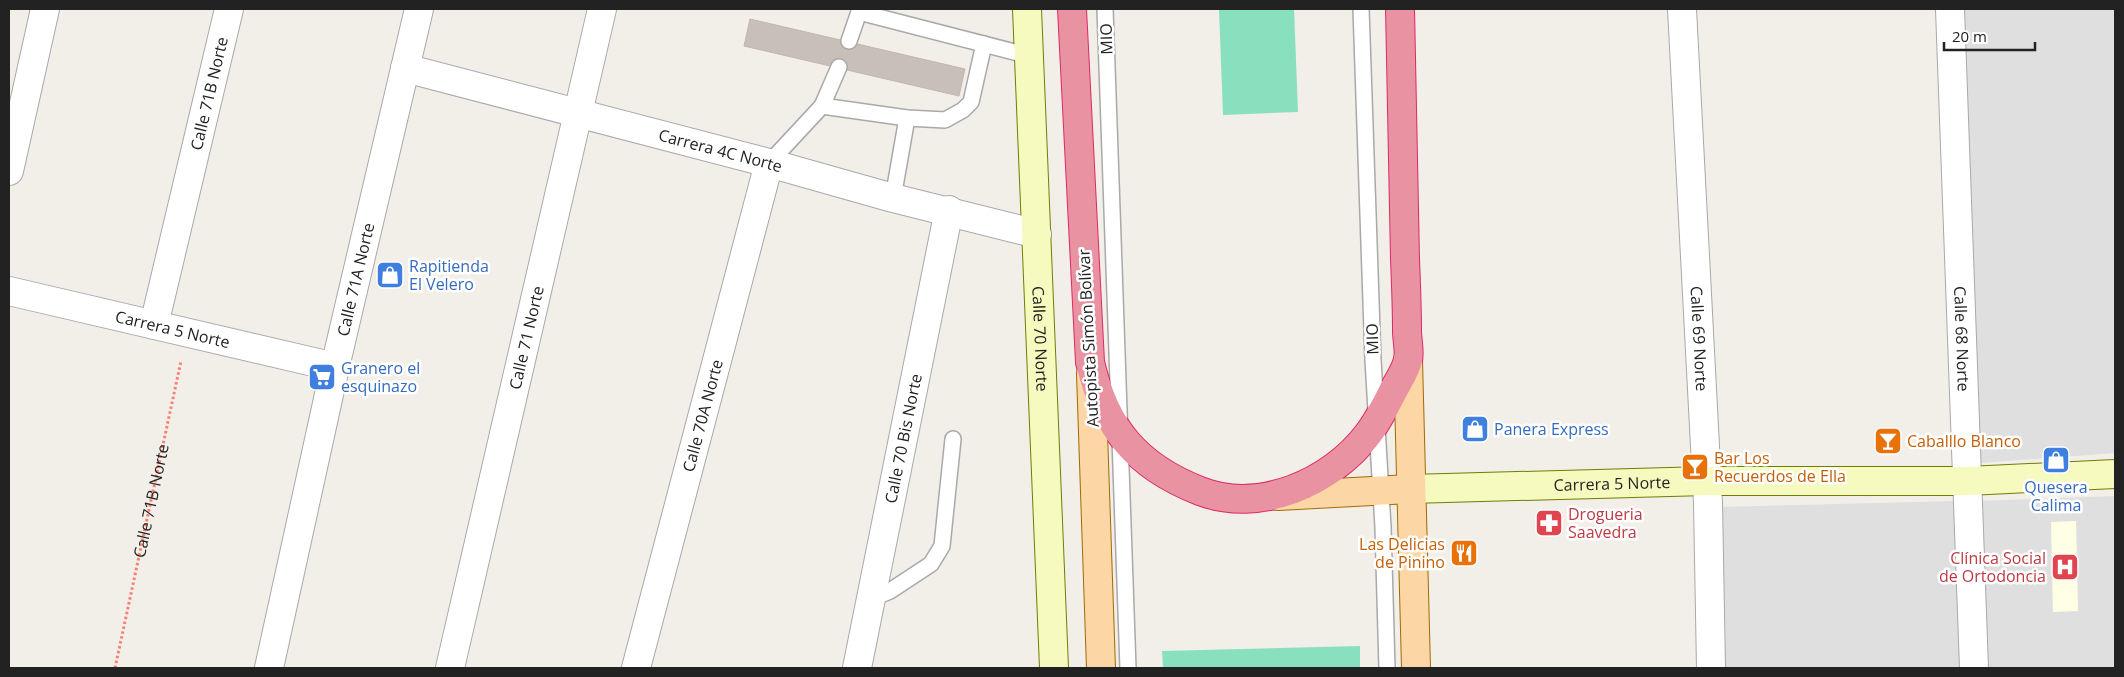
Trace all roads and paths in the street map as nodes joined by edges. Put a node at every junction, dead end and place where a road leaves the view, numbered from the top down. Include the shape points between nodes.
1 (45, 9) edge
2 (229, 9) edge
3 (419, 9) edge
4 (602, 9) edge
5 (1027, 9) edge
6 (1072, 9) edge
7 (1105, 9) edge
8 (1361, 9) edge
9 (1400, 9) edge
10 (1682, 9) edge
11 (1950, 9) edge
12 (859, 10) edge
13 (848, 41) dead end
14 (984, 44) junction
15 (1030, 56) junction
16 (405, 68) junction
17 (840, 68) dead end
18 (822, 106) junction
19 (578, 112) junction
20 (907, 118) junction
21 (769, 163) junction
22 (9, 171) edge
23 (894, 198) junction
24 (949, 210) junction
25 (1037, 234) junction
26 (9, 291) edge
27 (154, 325) junction
28 (188, 333) junction
29 (1408, 360) junction
30 (1090, 362) junction
31 (335, 367) junction
32 (1376, 422) junction
33 (1120, 436) junction
34 (953, 439) dead end
35 (2115, 474) edge
36 (1706, 481) junction
37 (1968, 481) junction
38 (1410, 488) junction
39 (1380, 490) junction
40 (1262, 498) junction
41 (871, 597) junction
42 (115, 668) edge
43 (269, 668) edge
44 (450, 668) edge
45 (636, 668) edge
46 (857, 668) edge
47 (1054, 668) edge
48 (1101, 668) edge
49 (1128, 668) edge
50 (1387, 668) edge
51 (1416, 668) edge
52 (1711, 668) edge
53 (1974, 668) edge

1 - 22 street
2 - 27 street, Calle 71B Norte
3 - 16 street, Calle 71A Norte
4 - 19 street, Calle 71 Norte
5 - 15 street, Calle 70 Norte
6 - 30 highway, Autopista Simón Bolívar
7 - 33 lane, MIO
8 - 32 lane, MIO
9 - 29 highway
10 - 36 street, Calle 69 Norte
11 - 37 street, Calle 68 Norte
12 - 13 lane
12 - 14 lane
14 - 15 lane
14 - 20 lane via 971,102 963,110 945,120
15 - 25 street, Calle 70 Norte
16 - 19 street, Carrera 4C Norte
16 - 31 street, Calle 71A Norte
17 - 18 lane
18 - 20 lane
18 - 21 lane
19 - 21 street, Carrera 4C Norte
19 - 44 street, Calle 71 Norte
20 - 23 lane
21 - 23 street, Carrera 4C Norte
21 - 45 street, Calle 70A Norte
23 - 24 street, Carrera 4C Norte
24 - 25 street, Carrera 4C Norte
24 - 41 street, Calle 70 Bis Norte
25 - 47 street, Calle 70 Norte
26 - 27 street, Carrera 5 Norte
27 - 28 street, Carrera 5 Norte
28 - 31 street, Carrera 5 Norte
28 - 42 path, Calle 71B Norte
29 - 32 highway
29 - 38 main road
30 - 33 highway via 1102,402
30 - 48 main road, Autopista Simón Bolívar
31 - 43 street, Calle 71A Norte
32 - 39 lane, MIO
32 - 40 highway via 1351,453 1332,469 1294,488
33 - 40 highway via 1150,464 1184,484 1222,496
33 - 49 lane, MIO
34 - 41 lane via 942,546 930,564 890,591
35 - 37 street, Carrera 5 Norte
36 - 37 street, Carrera 5 Norte
36 - 38 street, Carrera 5 Norte
36 - 52 street, Calle 69 Norte
37 - 53 street, Calle 68 Norte
38 - 39 main road
38 - 51 main road
39 - 40 main road
39 - 50 lane, MIO
41 - 46 street, Calle 70 Bis Norte

